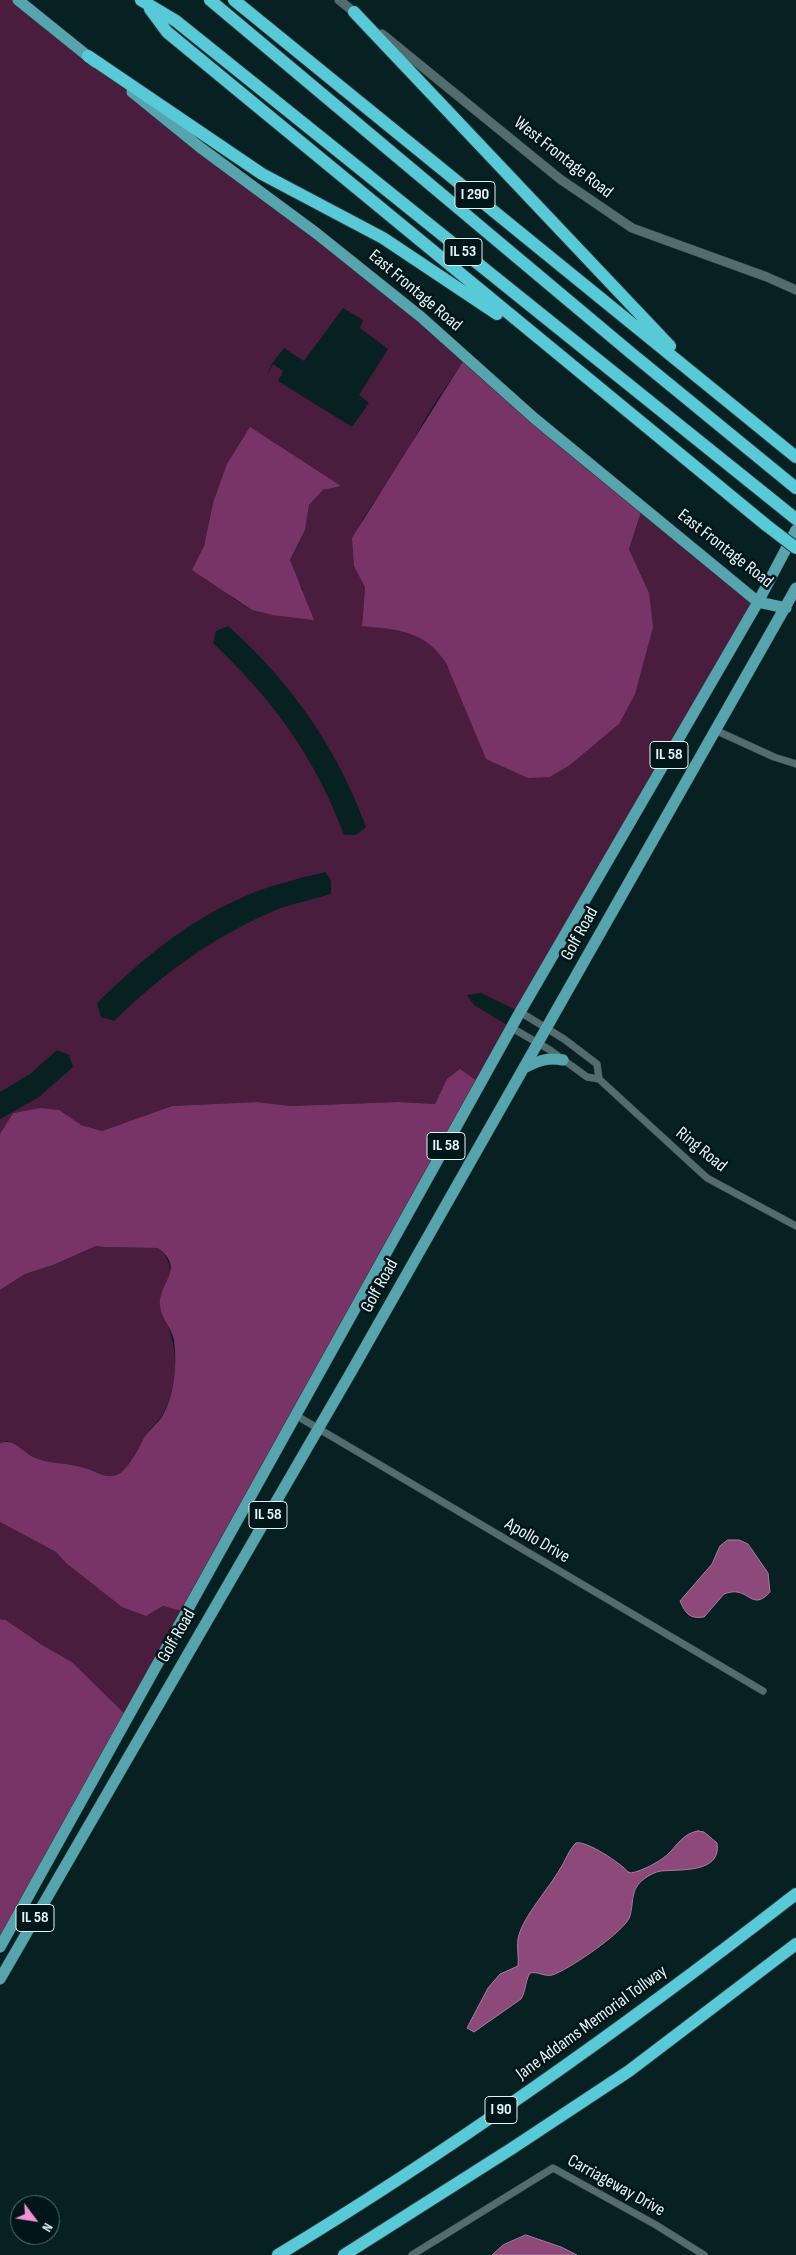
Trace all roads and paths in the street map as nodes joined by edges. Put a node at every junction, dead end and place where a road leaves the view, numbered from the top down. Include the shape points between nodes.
1 (18, 0) edge
2 (210, 0) edge
3 (234, 0) edge
4 (339, 0) edge
5 (144, 3) edge
6 (354, 12) junction
7 (88, 56) junction
8 (796, 290) edge
9 (553, 351) junction
10 (714, 390) junction
11 (796, 457) edge
12 (792, 484) edge
13 (796, 520) edge
14 (796, 530) edge
15 (796, 548) edge
16 (796, 588) edge
17 (758, 602) junction
18 (786, 608) junction
19 (715, 730) junction
20 (796, 764) edge
21 (520, 1012) junction
22 (512, 1028) junction
23 (547, 1028) junction
24 (538, 1044) junction
25 (563, 1060) junction
26 (524, 1068) junction
27 (600, 1079) junction
28 (796, 1226) edge
29 (297, 1416) junction
30 (318, 1429) junction
31 (763, 1691) dead end
32 (796, 1894) edge
33 (796, 1944) edge
34 (0, 1947) edge
35 (0, 1979) edge
36 (278, 2255) edge
37 (344, 2255) edge
38 (412, 2255) edge
39 (704, 2255) edge

1 - 7 main road, East Frontage Road
2 - 12 highway, IL 53
3 - 10 highway, I 290
4 - 6 street, West Frontage Road
5 - 9 highway via 167,32
5 - 13 highway, IL 53 via 176,20
6 - 8 street, West Frontage Road via 560,179 615,219
6 - 10 highway
7 - 9 highway via 262,174 383,238
7 - 17 main road, East Frontage Road via 201,148 316,233 420,316 534,418
9 - 15 highway, bridge
10 - 11 highway, I 290
14 - 17 main road, IL 58
16 - 18 main road, IL 58
17 - 18 main road, East Frontage Road
17 - 21 main road, Golf Road / IL 58
18 - 19 main road, Golf Road / IL 58
19 - 20 street
19 - 23 main road, Golf Road / IL 58
21 - 22 main road, Golf Road / IL 58
21 - 23 street, Ring Road
22 - 24 street, Ring Road
22 - 29 main road, Golf Road / IL 58
23 - 24 main road, Golf Road / IL 58
23 - 27 street, Ring Road via 597,1064
24 - 25 street, Ring Road
24 - 26 main road, Golf Road / IL 58
25 - 26 main road via 541,1059
25 - 27 street, Ring Road via 586,1077
26 - 30 main road, Golf Road / IL 58
27 - 28 street, Ring Road via 706,1178
29 - 30 street, Apollo Drive
29 - 34 main road, Golf Road / IL 58
30 - 31 street, Apollo Drive
30 - 35 main road, Golf Road / IL 58
32 - 36 highway, Jane Addams Memorial Tollway / I 90 via 716,1956 491,2117 362,2204
33 - 37 highway, I 90 via 629,2071
38 - 39 street, Carriageway Drive via 553,2168

